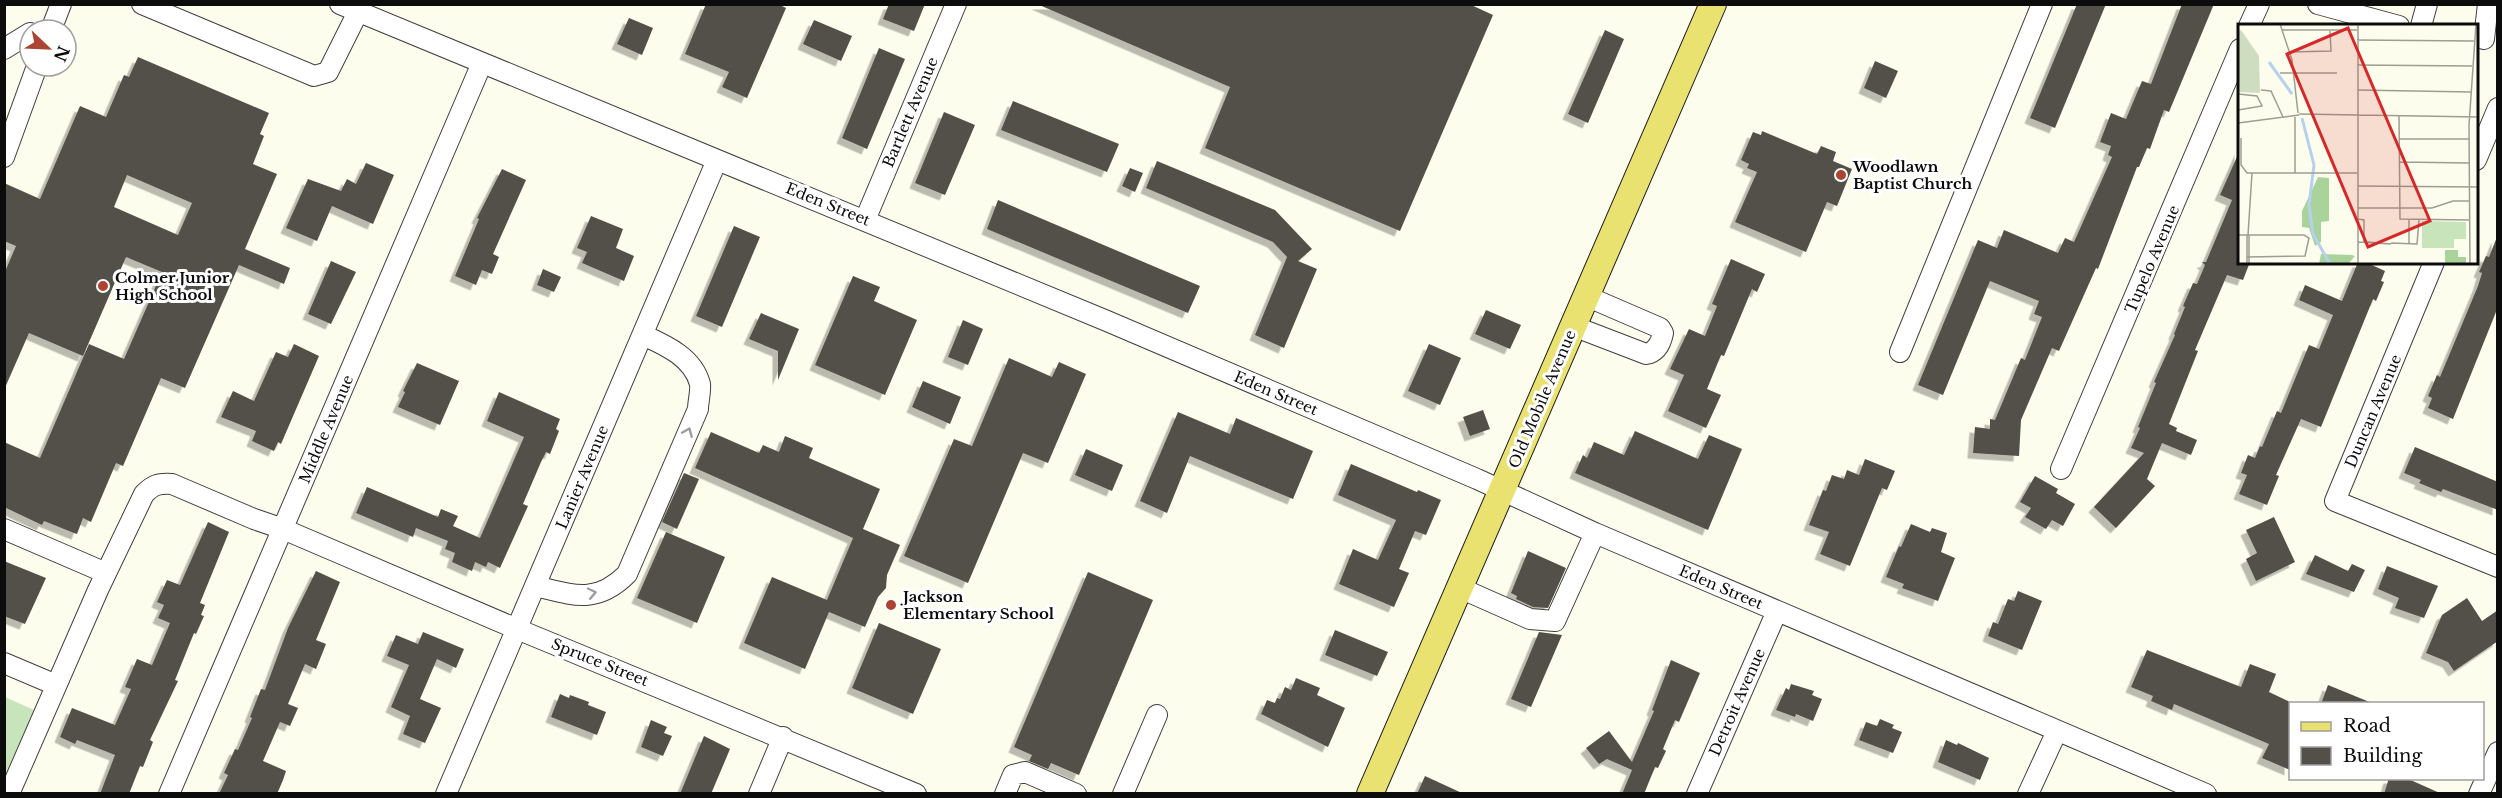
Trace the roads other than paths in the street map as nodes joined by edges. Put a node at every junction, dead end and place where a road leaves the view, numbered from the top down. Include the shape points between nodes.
1 (142, 4) edge
2 (956, 4) edge
3 (1713, 4) edge
4 (2042, 4) edge
5 (2259, 4) edge
6 (2318, 4) edge
7 (2427, 4) edge
8 (2488, 4) edge
9 (352, 7) edge
10 (2251, 24) edge
11 (2392, 24) edge
12 (2422, 24) edge
13 (2486, 39) edge
14 (18, 40) edge
15 (4, 49) edge
16 (2238, 54) edge
17 (482, 63) junction
18 (33, 78) edge
19 (2498, 108) edge
20 (2478, 155) edge
21 (4, 158) edge
22 (717, 160) junction
23 (866, 220) junction
24 (2433, 264) edge
25 (1586, 296) junction
26 (1573, 326) junction
27 (643, 334) junction
28 (1900, 352) dead end
29 (2061, 469) dead end
30 (1502, 491) junction
31 (4, 529) edge
32 (283, 529) junction
33 (1595, 533) junction
34 (2498, 567) edge
35 (106, 573) junction
36 (535, 586) junction
37 (1460, 588) junction
38 (1777, 611) junction
39 (517, 629) junction
40 (4, 663) edge
41 (56, 684) junction
42 (1157, 715) dead end
43 (2057, 730) junction
44 (783, 737) junction
45 (2498, 752) edge
46 (9, 794) edge
47 (169, 794) edge
48 (446, 794) edge
49 (759, 794) edge
50 (916, 794) edge
51 (1005, 794) edge
52 (1076, 794) edge
53 (1123, 794) edge
54 (1370, 794) edge
55 (1697, 794) edge
56 (2028, 794) edge
57 (2206, 794) edge
58 (2480, 794) edge

1 - 9 street via 314,76 328,72
2 - 23 street, Bartlett Avenue
3 - 25 main road, Old Mobile Avenue
4 - 28 street
5 - 10 street
6 - 11 street
7 - 12 street
8 - 13 street
9 - 17 street, Eden Street
14 - 15 street
16 - 29 street, Tupelo Avenue
17 - 22 street, Eden Street
17 - 32 street, Middle Avenue
18 - 21 street
19 - 20 street
22 - 23 street, Eden Street
22 - 27 street, Lanier Avenue
23 - 30 street, Eden Street
24 - 34 street, Duncan Avenue via 2335,501
25 - 26 main road, Old Mobile Avenue
25 - 26 street via 1660,328 1660,342 1646,354
26 - 30 main road, Old Mobile Avenue
27 - 36 street, Lanier Avenue
36 -> 27 street via 576,596 598,593 617,583 632,563 698,409 700,385 686,360
30 - 33 street, Eden Street
30 - 37 main road, Old Mobile Avenue
31 - 35 street
32 - 35 street, Spruce Street via 172,484 159,483 144,494
32 - 39 street, Spruce Street
32 - 47 street, Middle Avenue
33 - 37 street via 1555,621 1530,619
33 - 38 street, Eden Street
35 - 41 street
36 - 39 street, Lanier Avenue
37 - 54 main road, Old Mobile Avenue
38 - 43 street, Eden Street
38 - 55 street, Detroit Avenue
39 - 44 street, Spruce Street
39 - 48 street, Lanier Avenue
40 - 41 street
41 - 46 street
42 - 53 street
43 - 56 street
43 - 57 street, Eden Street
44 - 49 street
44 - 50 street, Spruce Street
45 - 58 street
51 - 52 street via 1013,775 1025,772

